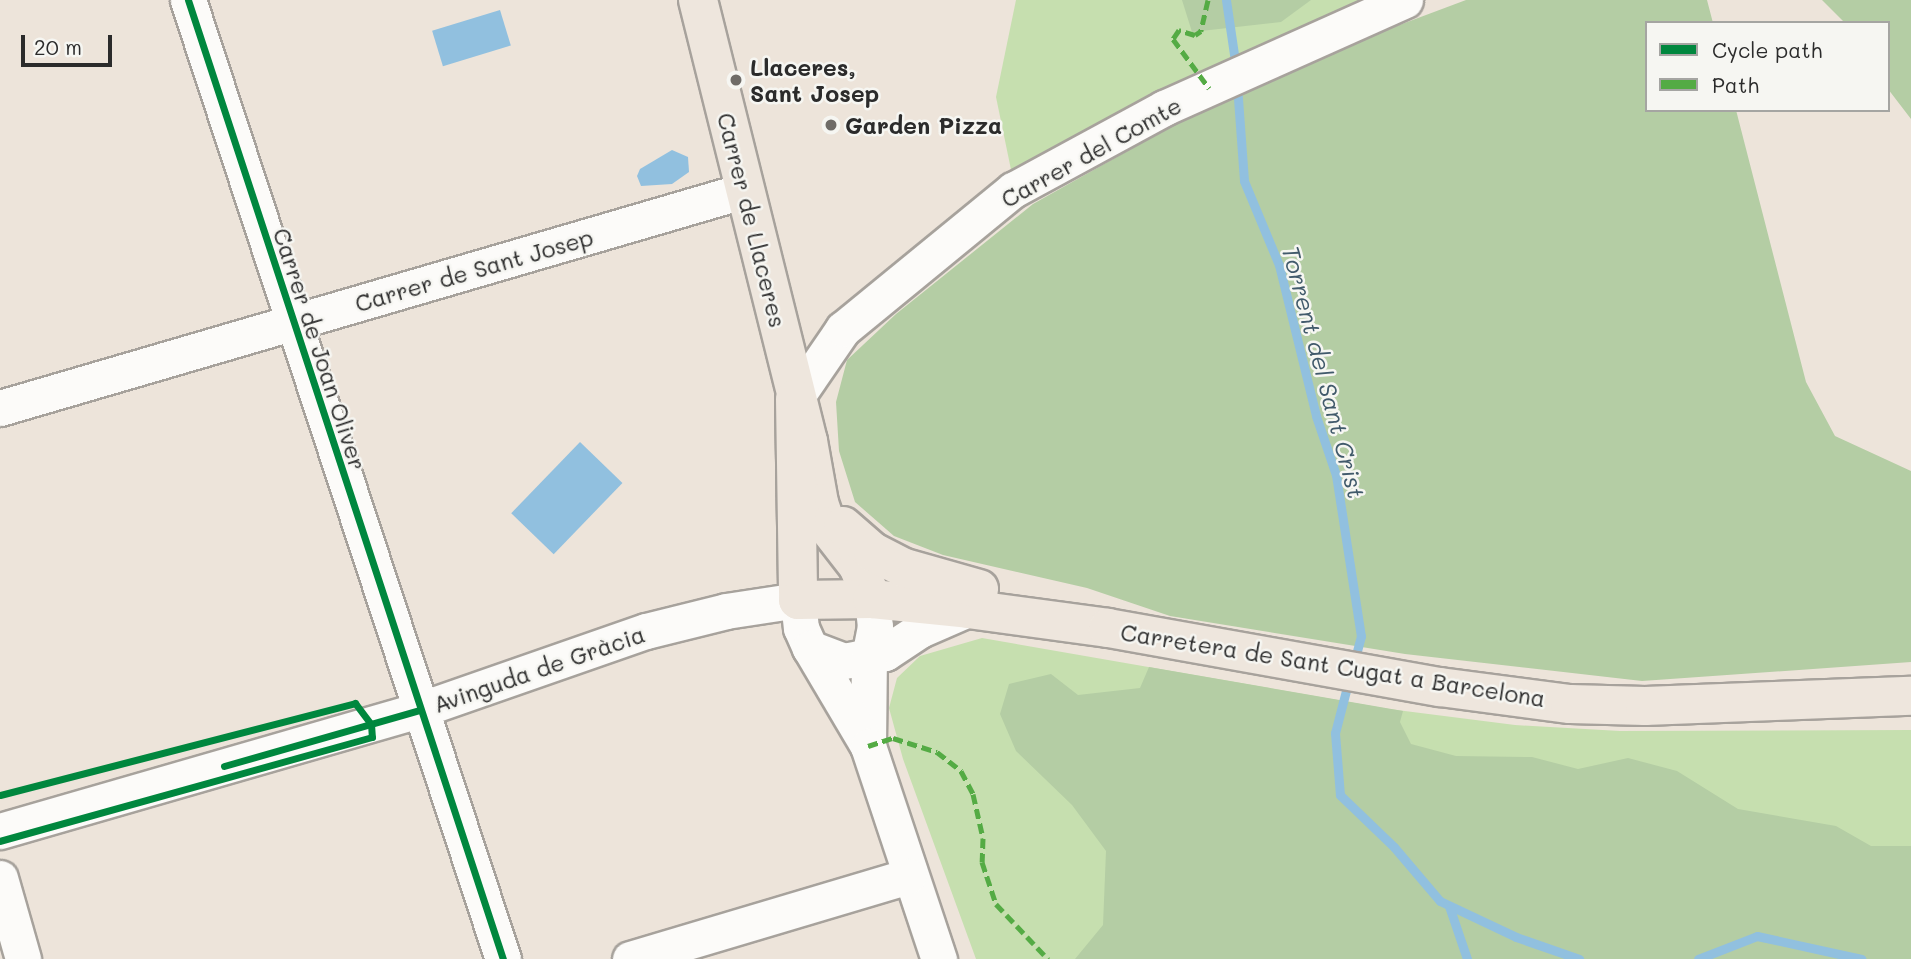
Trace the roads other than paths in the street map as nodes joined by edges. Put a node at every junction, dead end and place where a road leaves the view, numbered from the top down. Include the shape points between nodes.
1 (188, 0) edge
2 (698, 0) edge
3 (1405, 0) edge
4 (746, 190) junction
5 (291, 323) junction
6 (795, 399) junction
7 (0, 408) edge
8 (819, 503) junction
9 (872, 598) junction
10 (798, 600) junction
11 (968, 609) junction
12 (1108, 628) junction
13 (810, 648) junction
14 (869, 657) junction
15 (1911, 696) edge
16 (419, 710) junction
17 (868, 746) junction
18 (0, 831) edge
19 (908, 876) junction
20 (0, 878) edge
21 (23, 959) edge
22 (503, 959) edge
23 (630, 959) edge
24 (939, 959) edge

1 - 5 street, Carrer de Joan Oliver
2 - 4 main road, Carrer de Llaceres
3 - 6 street, Carrer del Comte via 1239,74 1013,190 844,329
4 - 5 street, Carrer de Sant Josep
4 - 6 main road, Carrer de Llaceres
5 - 7 street, Carrer de Sant Josep
5 - 16 street, Carrer de Joan Oliver
6 - 8 main road
6 - 10 main road
8 - 9 main road via 827,526 858,566
8 - 12 main road via 858,540 905,568 1063,608
9 - 10 main road, Carretera de Sant Cugat a Barcelona
9 - 11 main road, Carretera de Sant Cugat a Barcelona
9 - 14 street via 875,627
10 - 13 street via 801,628
10 - 16 street, Avinguda de Gràcia via 726,611 646,631
11 - 12 main road, Carretera de Sant Cugat a Barcelona
11 - 14 street
12 - 15 main road, Carretera de Sant Cugat a Barcelona via 1440,687 1607,706
13 - 14 street via 833,660
13 - 17 street
14 - 17 street
16 - 18 street, Avinguda de Gràcia
16 - 22 street, Carrer de Joan Oliver
17 - 19 street
19 - 23 street
19 - 24 street
20 - 21 street

